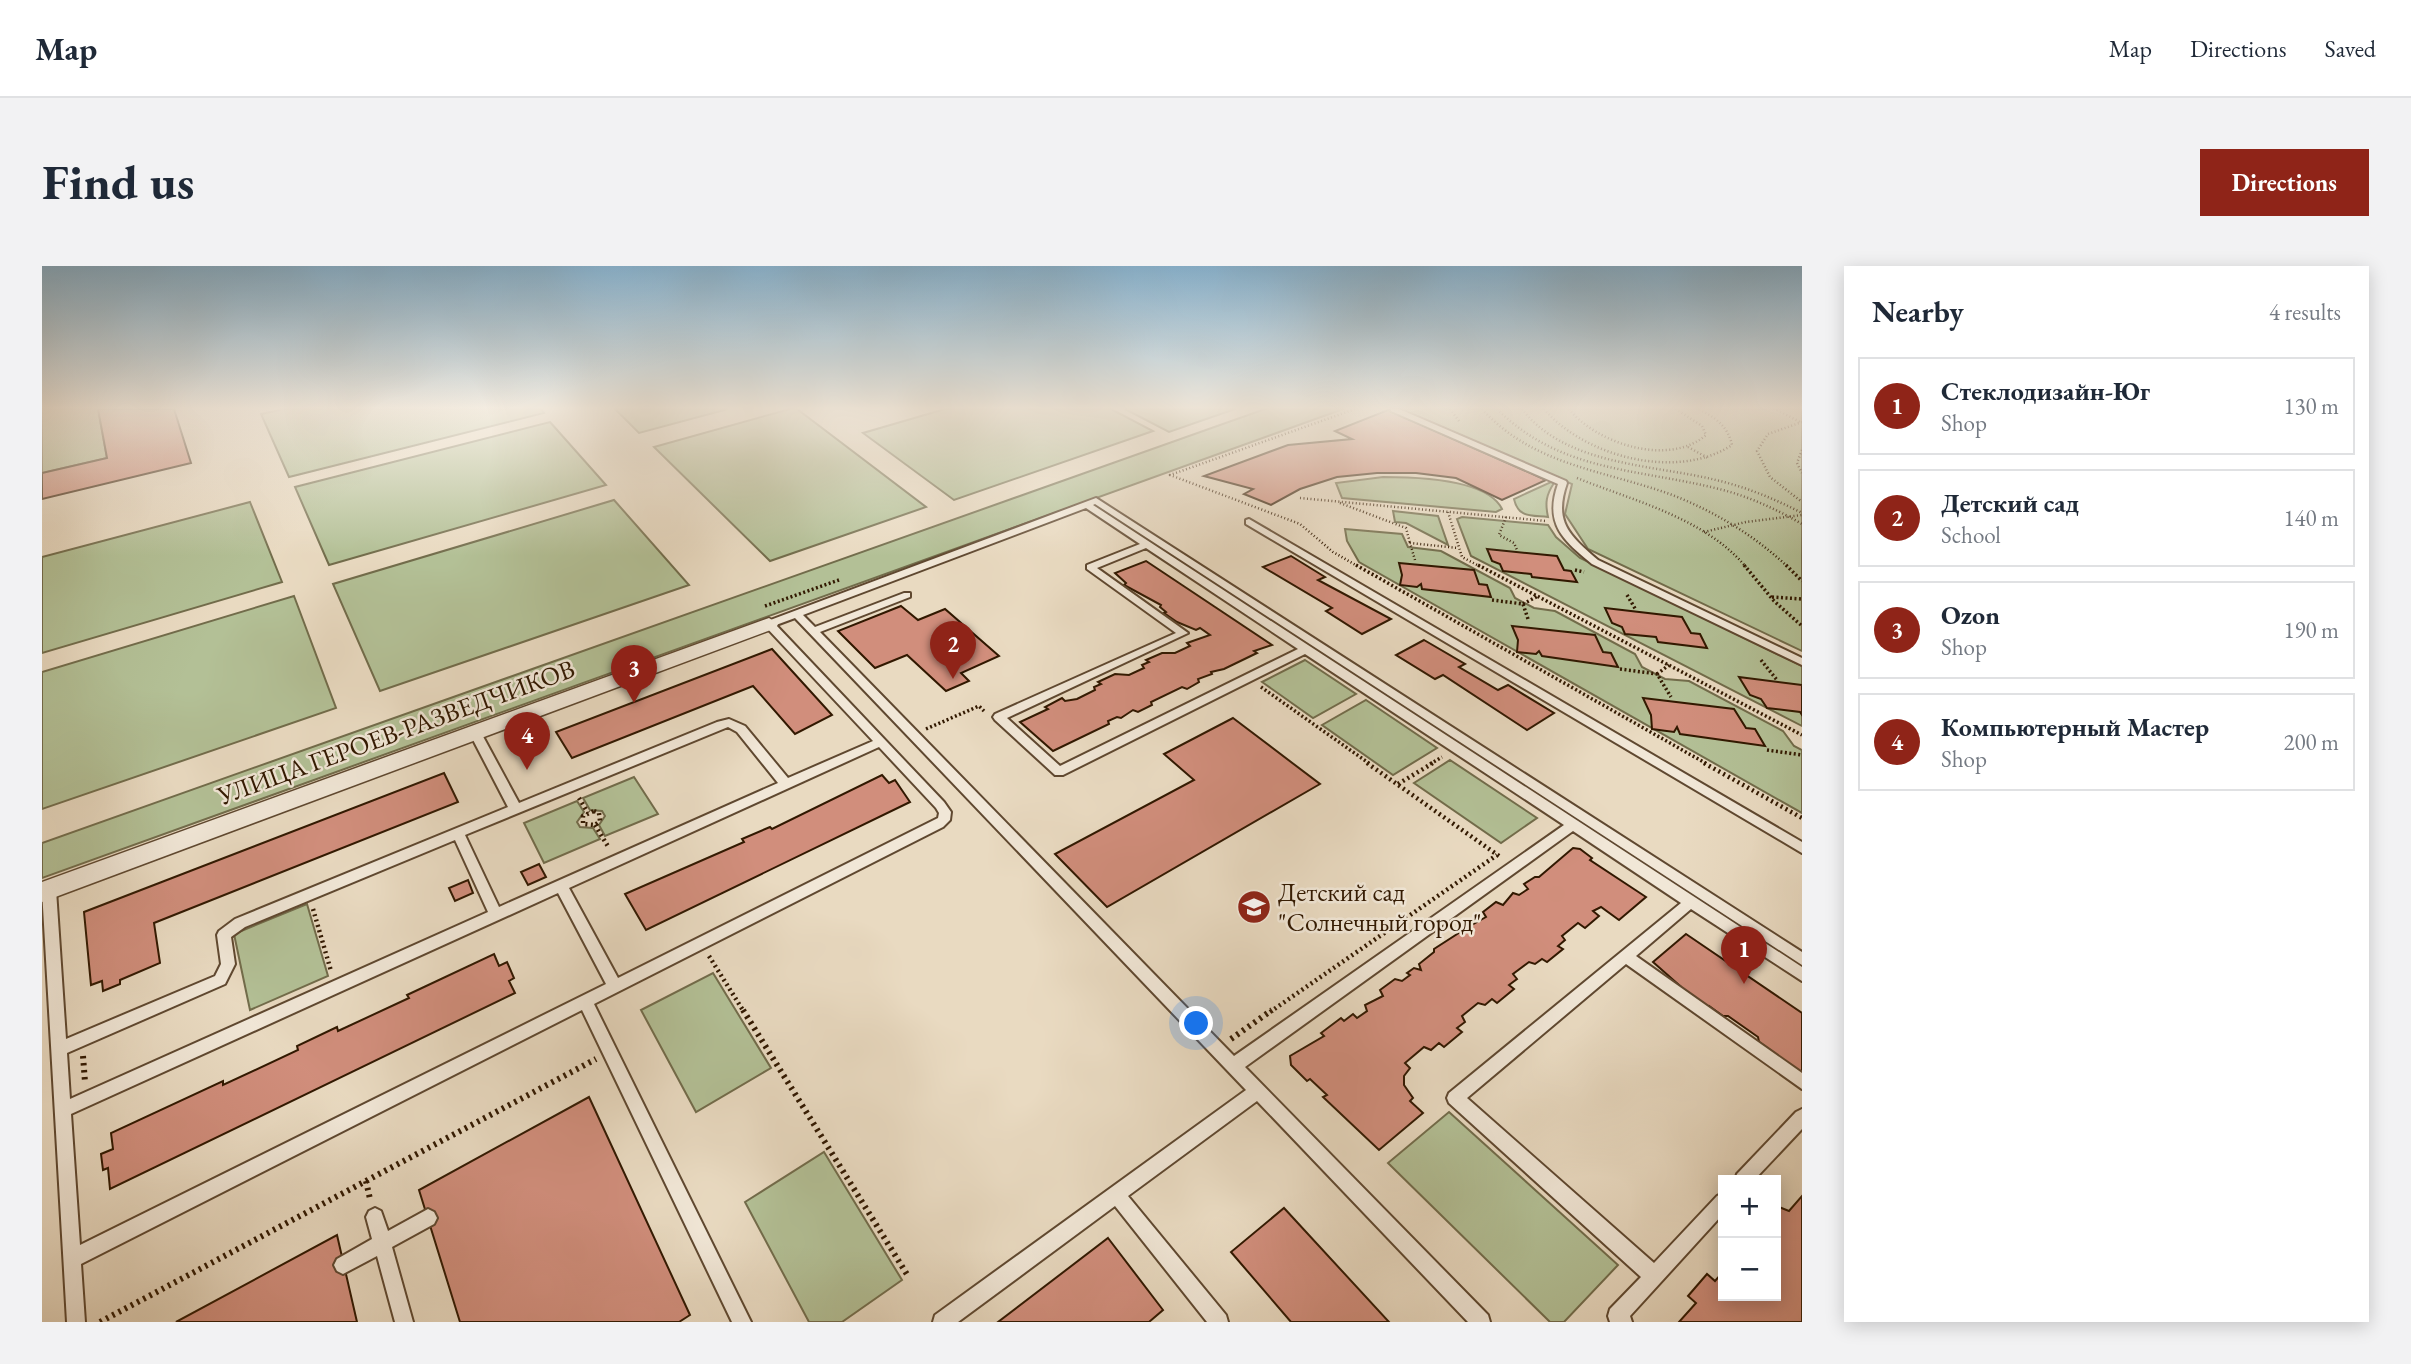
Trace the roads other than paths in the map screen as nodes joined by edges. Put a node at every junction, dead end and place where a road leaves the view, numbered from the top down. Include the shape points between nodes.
1 (1505, 458) edge
2 (1087, 505) junction
3 (1249, 522) dead end
4 (1147, 544) junction
5 (907, 595) dead end
6 (796, 613) junction
7 (769, 624) junction
8 (814, 631) junction
9 (1306, 649) junction
10 (1802, 662) edge
11 (475, 732) junction
12 (880, 742) junction
13 (786, 784) junction
14 (516, 810) junction
15 (1573, 825) junction
16 (458, 833) junction
17 (1802, 848) edge
18 (561, 886) junction
19 (46, 891) edge
20 (1691, 902) junction
21 (496, 915) junction
22 (1626, 956) junction
23 (1802, 959) edge
24 (1802, 975) edge
25 (615, 987) junction
26 (585, 1002) junction
27 (59, 1049) junction
28 (1233, 1066) junction
29 (1802, 1082) edge
30 (1258, 1091) junction
31 (63, 1110) junction
32 (1802, 1116) edge
33 (1748, 1175) edge
34 (1116, 1194) junction
35 (1718, 1207) edge
36 (375, 1217) dead end
37 (428, 1218) dead end
38 (383, 1243) junction
39 (72, 1259) junction
40 (343, 1265) dead end
41 (1654, 1276) junction
42 (76, 1322) edge
43 (404, 1322) edge
44 (741, 1322) edge
45 (942, 1322) edge
46 (1219, 1322) edge
47 (1481, 1322) edge
48 (1623, 1322) edge

1 - 10 lane via 1563,484 1556,499 1558,522 1567,538 1595,562
2 - 4 lane
2 - 6 lane
2 - 23 lane via 1097,501
3 - 17 lane
4 - 9 lane
4 - 9 lane via 1090,567 1183,633 999,717 1059,772
5 - 8 lane
6 - 7 lane
6 - 8 lane
7 - 11 street, УЛИЦА ГЕРОЕВ-РАЗВЕДЧИКОВ
7 - 12 lane
8 - 28 lane
9 - 15 lane
11 - 14 lane
11 - 19 street, УЛИЦА ГЕРОЕВ-РАЗВЕДЧИКОВ
12 - 13 lane
12 - 25 lane via 940,805 944,820
13 - 14 lane via 741,729 729,723
13 - 18 lane
14 - 16 lane
15 - 20 lane
15 - 28 lane
16 - 21 lane
16 - 27 lane via 231,928 224,935 228,964 220,980
18 - 21 lane
18 - 25 lane
19 - 27 lane
20 - 22 lane
20 - 24 lane
21 - 31 lane
22 - 29 lane
22 - 41 lane via 1455,1098
25 - 26 lane
26 - 39 lane
26 - 44 lane
27 - 31 lane
28 - 30 lane
30 - 34 lane
30 - 47 lane
31 - 39 lane
32 - 33 lane
34 - 45 lane
34 - 46 lane
35 - 41 lane
36 - 38 lane
37 - 38 lane
38 - 40 lane
38 - 43 lane
39 - 42 lane
41 - 48 lane via 1617,1316

